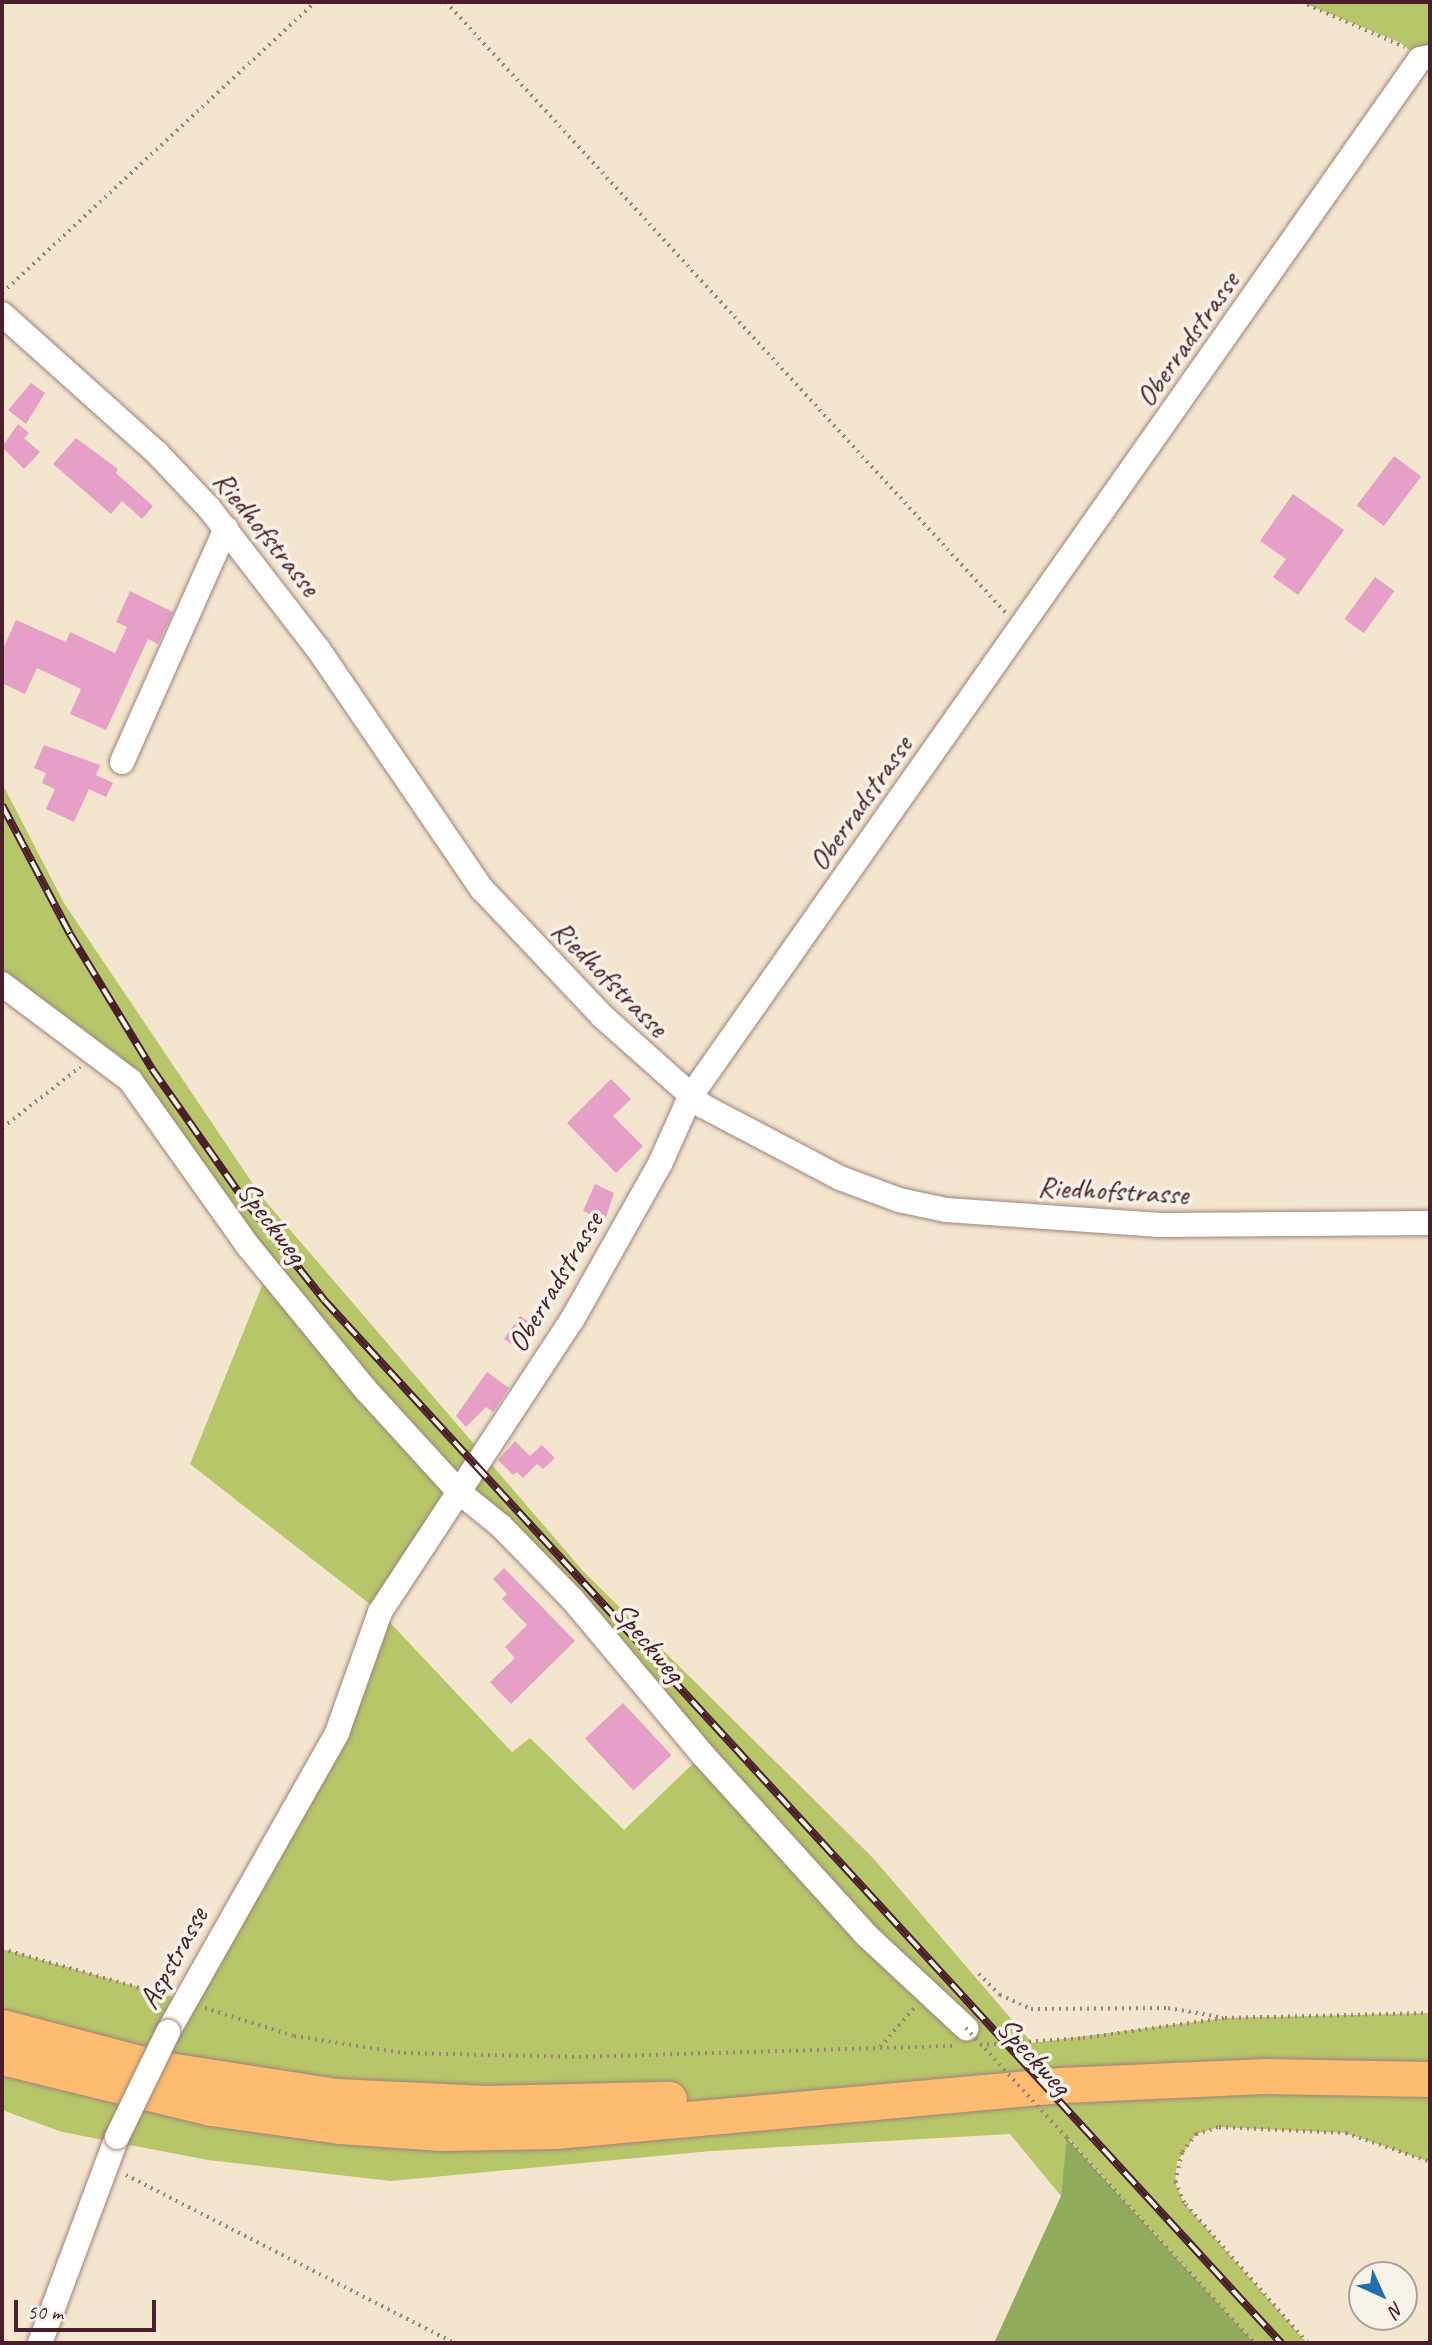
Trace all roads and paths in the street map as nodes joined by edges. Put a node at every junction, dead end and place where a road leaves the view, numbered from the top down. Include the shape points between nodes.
1 (315, 2) edge
2 (446, 2) edge
3 (1301, 2) edge
4 (1425, 58) edge
5 (2, 293) edge
6 (2, 314) edge
7 (226, 528) junction
8 (1021, 630) junction
9 (122, 762) dead end
10 (2, 984) edge
11 (99, 1053) junction
12 (690, 1097) junction
13 (2, 1128) edge
14 (1430, 1223) edge
15 (459, 1492) junction
16 (380, 1612) joint
17 (2, 1948) edge
18 (979, 1974) dead end
19 (185, 2000) junction
20 (915, 2007) dead end
21 (1430, 2013) edge
22 (1225, 2018) junction
23 (2, 2034) edge
24 (968, 2040) junction
25 (879, 2048) junction
26 (2, 2067) edge
27 (1430, 2069) edge
28 (1430, 2079) edge
29 (93, 2082) junction
30 (1430, 2162) edge
31 (105, 2165) junction
32 (40, 2343) edge
33 (454, 2343) edge
34 (1254, 2343) edge
35 (1307, 2343) edge

1 - 5 path
2 - 8 path
3 - 4 path via 1401,43
4 - 8 street, Oberradstrasse
6 - 7 street, Riedhofstrasse via 157,453
7 - 9 street
7 - 12 street, Riedhofstrasse via 318,649 482,889 559,973
8 - 12 street, Oberradstrasse
10 - 11 street, Speckweg
11 - 13 path
11 - 15 street, Speckweg via 130,1080 268,1271 366,1390
12 - 14 street, Riedhofstrasse via 840,1178 899,1200 946,1210 1159,1225
12 - 15 street, Oberradstrasse via 660,1164 585,1297
15 - 16 street, Oberradstrasse
15 - 24 street, Speckweg via 501,1526 573,1600 703,1755
16 - 19 street, Aspstrasse via 337,1733
17 - 19 path
18 - 22 path via 1000,1995 1031,2009 1168,2008
19 - 25 path via 294,2036 404,2053 579,2057
19 - 31 street, Aspstrasse, bridge
20 - 25 path
21 - 22 path
22 - 24 path via 1070,2039
23 - 27 highway via 285,2090 437,2102 603,2102 1101,2069 1313,2065
23 - 29 highway
24 - 25 path
24 - 34 path, Speckweg, bridge via 1067,2138
26 - 29 highway
28 - 29 highway via 1217,2077 995,2089 556,2131 442,2133 277,2118
30 - 35 path via 1346,2133 1233,2127 1204,2129 1182,2152 1175,2182 1184,2203
31 - 32 street, Aspstrasse
31 - 33 path

